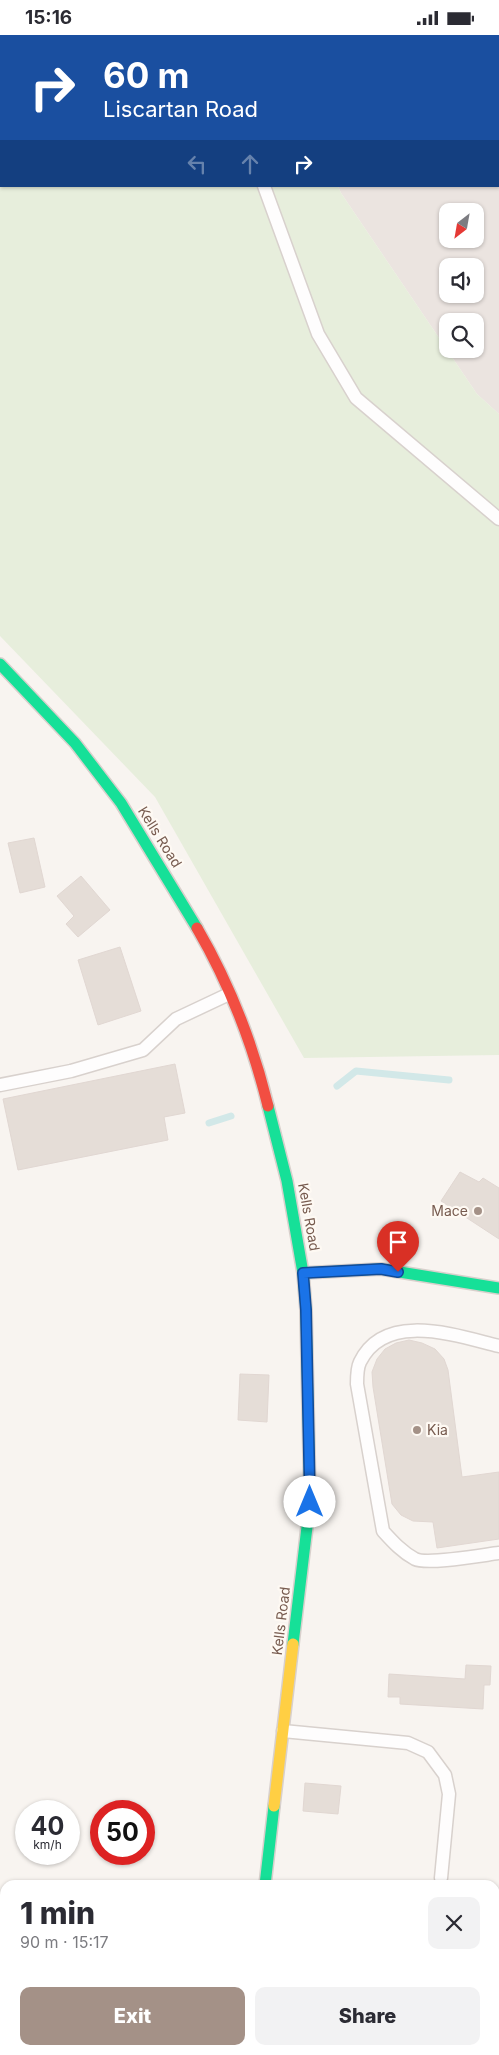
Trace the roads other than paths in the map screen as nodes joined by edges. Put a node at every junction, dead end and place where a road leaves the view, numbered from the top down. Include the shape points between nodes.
1 (264, 187) edge
2 (499, 519) edge
3 (0, 664) edge
4 (229, 994) junction
5 (0, 1085) edge
6 (303, 1273) junction
7 (499, 1288) edge
8 (499, 1346) edge
9 (499, 1553) edge
10 (283, 1731) junction
11 (441, 1878) dead end
12 (266, 1880) edge

1 - 2 lane via 318,334 356,398
3 - 4 main road, Kells Road via 75,743 121,803 206,944
4 - 5 lane via 176,1019 143,1050 71,1071
4 - 6 main road, Kells Road via 260,1072 287,1181
6 - 7 main road via 381,1269
6 - 10 main road, Kells Road via 307,1320 310,1502
8 - 9 lane via 434,1330 392,1333 370,1346 359,1363 356,1384 383,1531 417,1560 454,1560
10 - 11 lane via 408,1743 428,1751 446,1775 449,1794
10 - 12 main road, Kells Road

